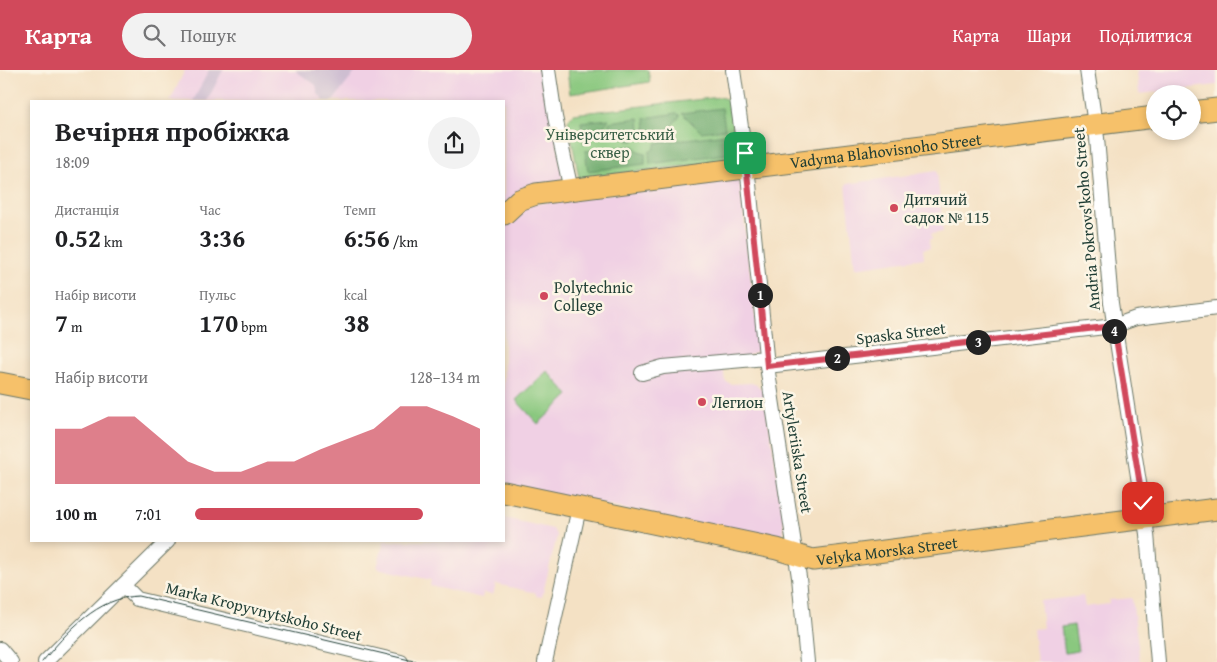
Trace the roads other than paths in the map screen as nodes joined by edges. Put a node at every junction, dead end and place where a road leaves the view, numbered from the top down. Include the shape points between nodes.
1 (548, 70) edge
2 (733, 70) edge
3 (1087, 70) edge
4 (1217, 109) edge
5 (1201, 111) edge
6 (1146, 118) edge
7 (1095, 124) junction
8 (746, 168) junction
9 (571, 190) junction
10 (505, 213) edge
11 (1217, 308) edge
12 (1114, 326) junction
13 (766, 362) junction
14 (642, 373) dead end
15 (0, 383) edge
16 (30, 389) edge
17 (505, 492) edge
18 (579, 508) junction
19 (1217, 509) edge
20 (1145, 518) junction
21 (167, 542) edge
22 (796, 556) junction
23 (123, 585) junction
24 (0, 649) edge
25 (11, 662) edge
26 (45, 662) edge
27 (401, 662) edge
28 (545, 662) edge
29 (807, 662) edge
30 (1158, 662) edge

1 - 9 street
2 - 8 street, Artyleriiska Street
3 - 7 street, Andria Pokrovs'koho Street
4 - 5 highway
6 - 7 highway, Vadyma Blahovisnoho Street
7 - 8 highway, Vadyma Blahovisnoho Street
7 - 12 street, Andria Pokrovs'koho Street
8 - 9 highway, Vadyma Blahovisnoho Street
8 - 13 street, Artyleriiska Street
9 - 10 highway, Vadyma Blahovisnoho Street via 528,196
11 - 12 street, Spaska Street via 1136,318
12 - 13 street, Spaska Street
12 - 20 street, Andria Pokrovs'koho Street
13 - 14 street, Spaska Street via 663,367
13 - 22 street, Artyleriiska Street
15 - 16 highway
17 - 18 highway, Velyka Morska Street
18 - 22 highway, Velyka Morska Street via 777,549
18 - 28 street
19 - 20 highway, Velyka Morska Street
20 - 22 highway, Velyka Morska Street via 826,559
20 - 30 street, Andria Pokrovs'koho Street
21 - 23 street
22 - 29 street, Artyleriiska Street
23 - 26 street
23 - 27 street, Marka Kropyvnytskoho Street via 137,598
24 - 25 street

